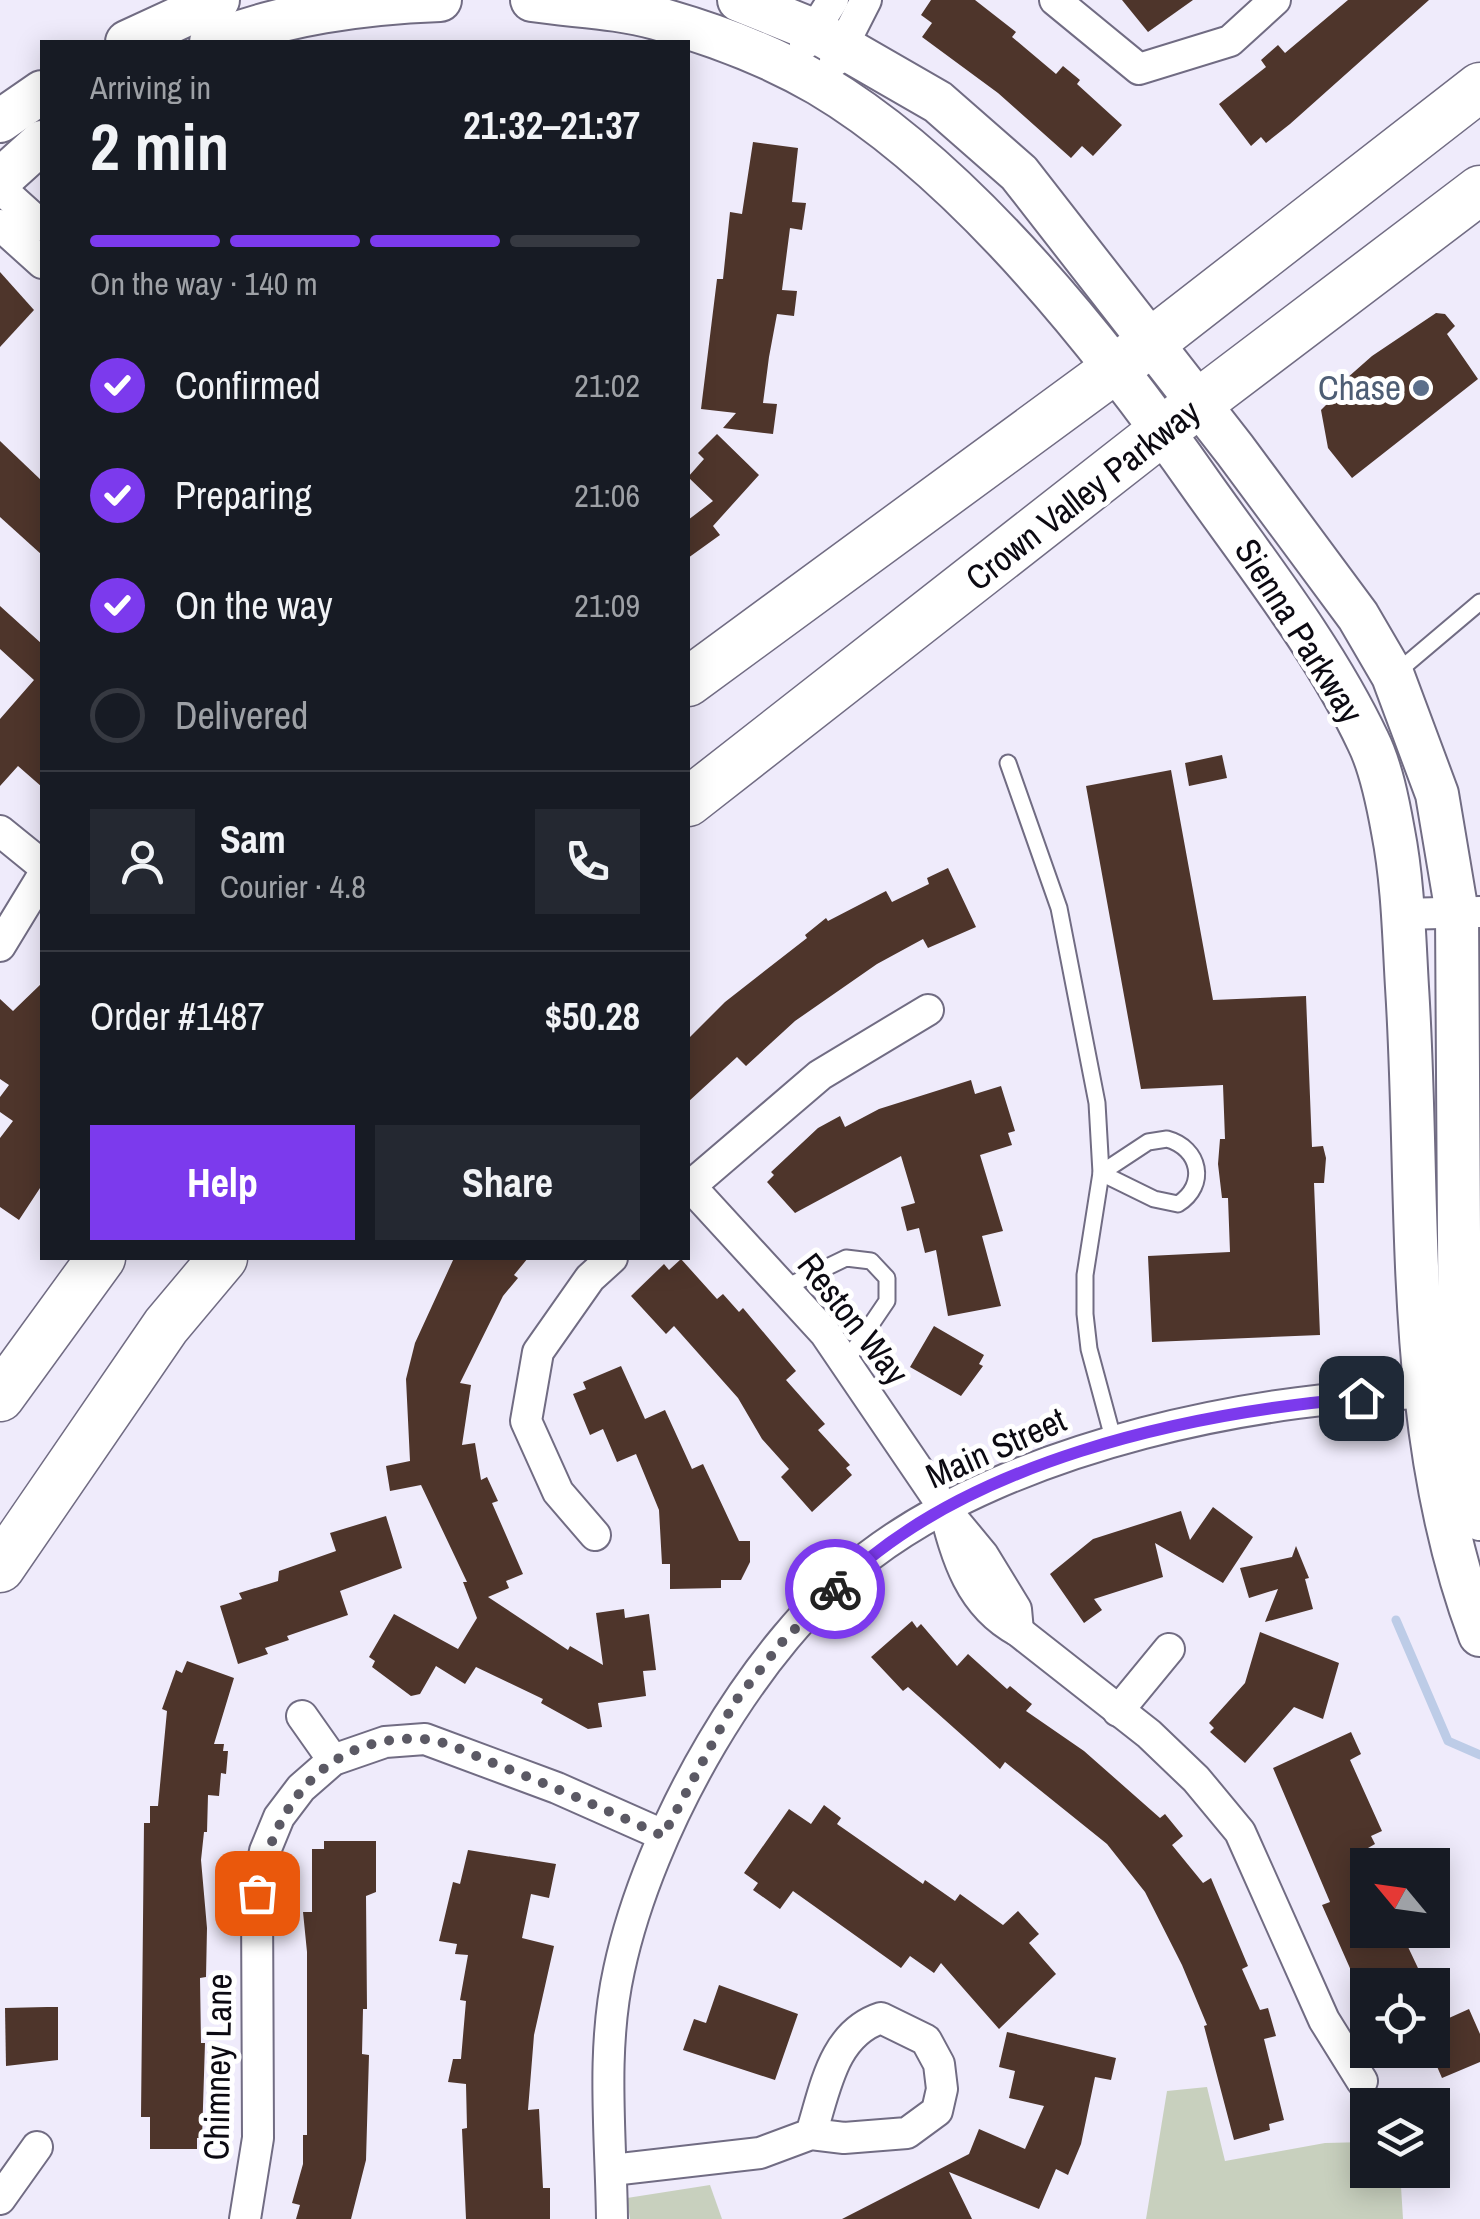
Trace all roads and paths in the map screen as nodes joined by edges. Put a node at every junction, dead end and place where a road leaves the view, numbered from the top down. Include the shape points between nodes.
1 (218, 0) edge
2 (440, 0) edge
3 (532, 0) edge
4 (739, 0) edge
5 (866, 0) edge
6 (1055, 0) edge
7 (1275, 0) edge
8 (298, 8) edge
9 (830, 25) edge
10 (131, 40) edge
11 (215, 40) edge
12 (806, 77) junction
13 (1480, 86) edge
14 (40, 93) edge
15 (0, 120) edge
16 (40, 144) edge
17 (0, 180) edge
18 (0, 188) edge
19 (1480, 190) edge
20 (0, 224) edge
21 (40, 224) edge
22 (40, 261) edge
23 (1153, 341) junction
24 (1113, 369) junction
25 (1181, 417) junction
26 (1480, 602) edge
27 (1393, 676) junction
28 (690, 681) edge
29 (1008, 764) dead end
30 (690, 800) edge
31 (0, 831) edge
32 (40, 862) edge
33 (40, 880) edge
34 (1468, 913) edge
35 (1402, 914) junction
36 (0, 946) edge
37 (928, 1010) dead end
38 (1102, 1174) junction
39 (690, 1186) edge
40 (690, 1188) edge
41 (101, 1260) edge
42 (221, 1260) edge
43 (610, 1260) edge
44 (784, 1288) junction
45 (846, 1362) junction
46 (1454, 1393) edge
47 (0, 1397) edge
48 (1113, 1438) junction
49 (944, 1508) junction
50 (1480, 1518) edge
51 (595, 1535) dead end
52 (0, 1568) edge
53 (1480, 1635) edge
54 (1168, 1649) dead end
55 (1118, 1711) junction
56 (302, 1716) dead end
57 (333, 1760) junction
58 (663, 1836) junction
59 (1362, 2081) dead end
60 (811, 2134) junction
61 (37, 2147) dead end
62 (612, 2170) junction
63 (0, 2199) edge
64 (245, 2219) edge
65 (612, 2219) edge

1 - 10 main road
2 - 8 main road
3 - 12 main road, Sienna Parkway via 653,16
4 - 9 main road, Sienna Parkway
5 - 9 street
6 - 7 street via 1139,69 1230,41
8 - 11 main road
9 - 12 street
9 - 23 main road, Sienna Parkway via 938,102 1019,173
12 - 24 main road, Sienna Parkway via 874,120 982,214
13 - 23 main road
14 - 15 main road
16 - 17 main road
18 - 21 street
19 - 25 main road, Crown Valley Parkway
20 - 22 street
23 - 24 main road
23 - 25 main road, Sienna Parkway
24 - 25 main road, Sienna Parkway
24 - 28 main road
25 - 27 main road, Sienna Parkway via 1358,616
25 - 30 main road, Crown Valley Parkway
25 - 35 main road, Sienna Parkway via 1370,744 1394,833
26 - 27 lane
27 - 34 main road, Sienna Parkway via 1437,794
29 - 38 lane via 1060,908 1097,1103
31 - 32 street
33 - 36 street
34 - 35 street
34 - 46 main road, Sienna Parkway
35 - 46 main road, Sienna Parkway via 1413,1074
37 - 39 street via 820,1075
38 - 38 lane via 1178,1204 1198,1177 1184,1144 1168,1139 1148,1142
38 - 48 lane via 1085,1314
40 - 44 street, Reston Way
41 - 47 main road
42 - 52 main road via 166,1326
43 - 51 street via 538,1352 526,1421 558,1492
44 - 45 street, Reston Way
44 - 45 lane via 846,1258 871,1261 886,1278 887,1302
45 - 49 street, Reston Way
46 - 48 street, Main Street via 1296,1403
46 - 50 main road, Sienna Parkway
46 - 53 main road, Sienna Parkway via 1443,1513
48 - 49 street, Main Street
49 - 55 street, Reston Way via 960,1571 995,1619
49 - 58 street, Main Street via 867,1557 783,1641 734,1703
54 - 55 street
55 - 59 street, Reston Way via 1196,1778 1240,1832 1324,2020
56 - 57 street
57 - 58 street, Chimney Lane via 386,1742 426,1739
57 - 64 street, Chimney Lane via 280,1817 257,1893 258,2138
58 - 62 street, Main Street via 618,1970 608,2078
60 - 60 street via 840,2048 862,2024 881,2018 926,2040 939,2064 937,2110 908,2133
60 - 62 street via 760,2154
61 - 63 street
62 - 65 street, Main Street

